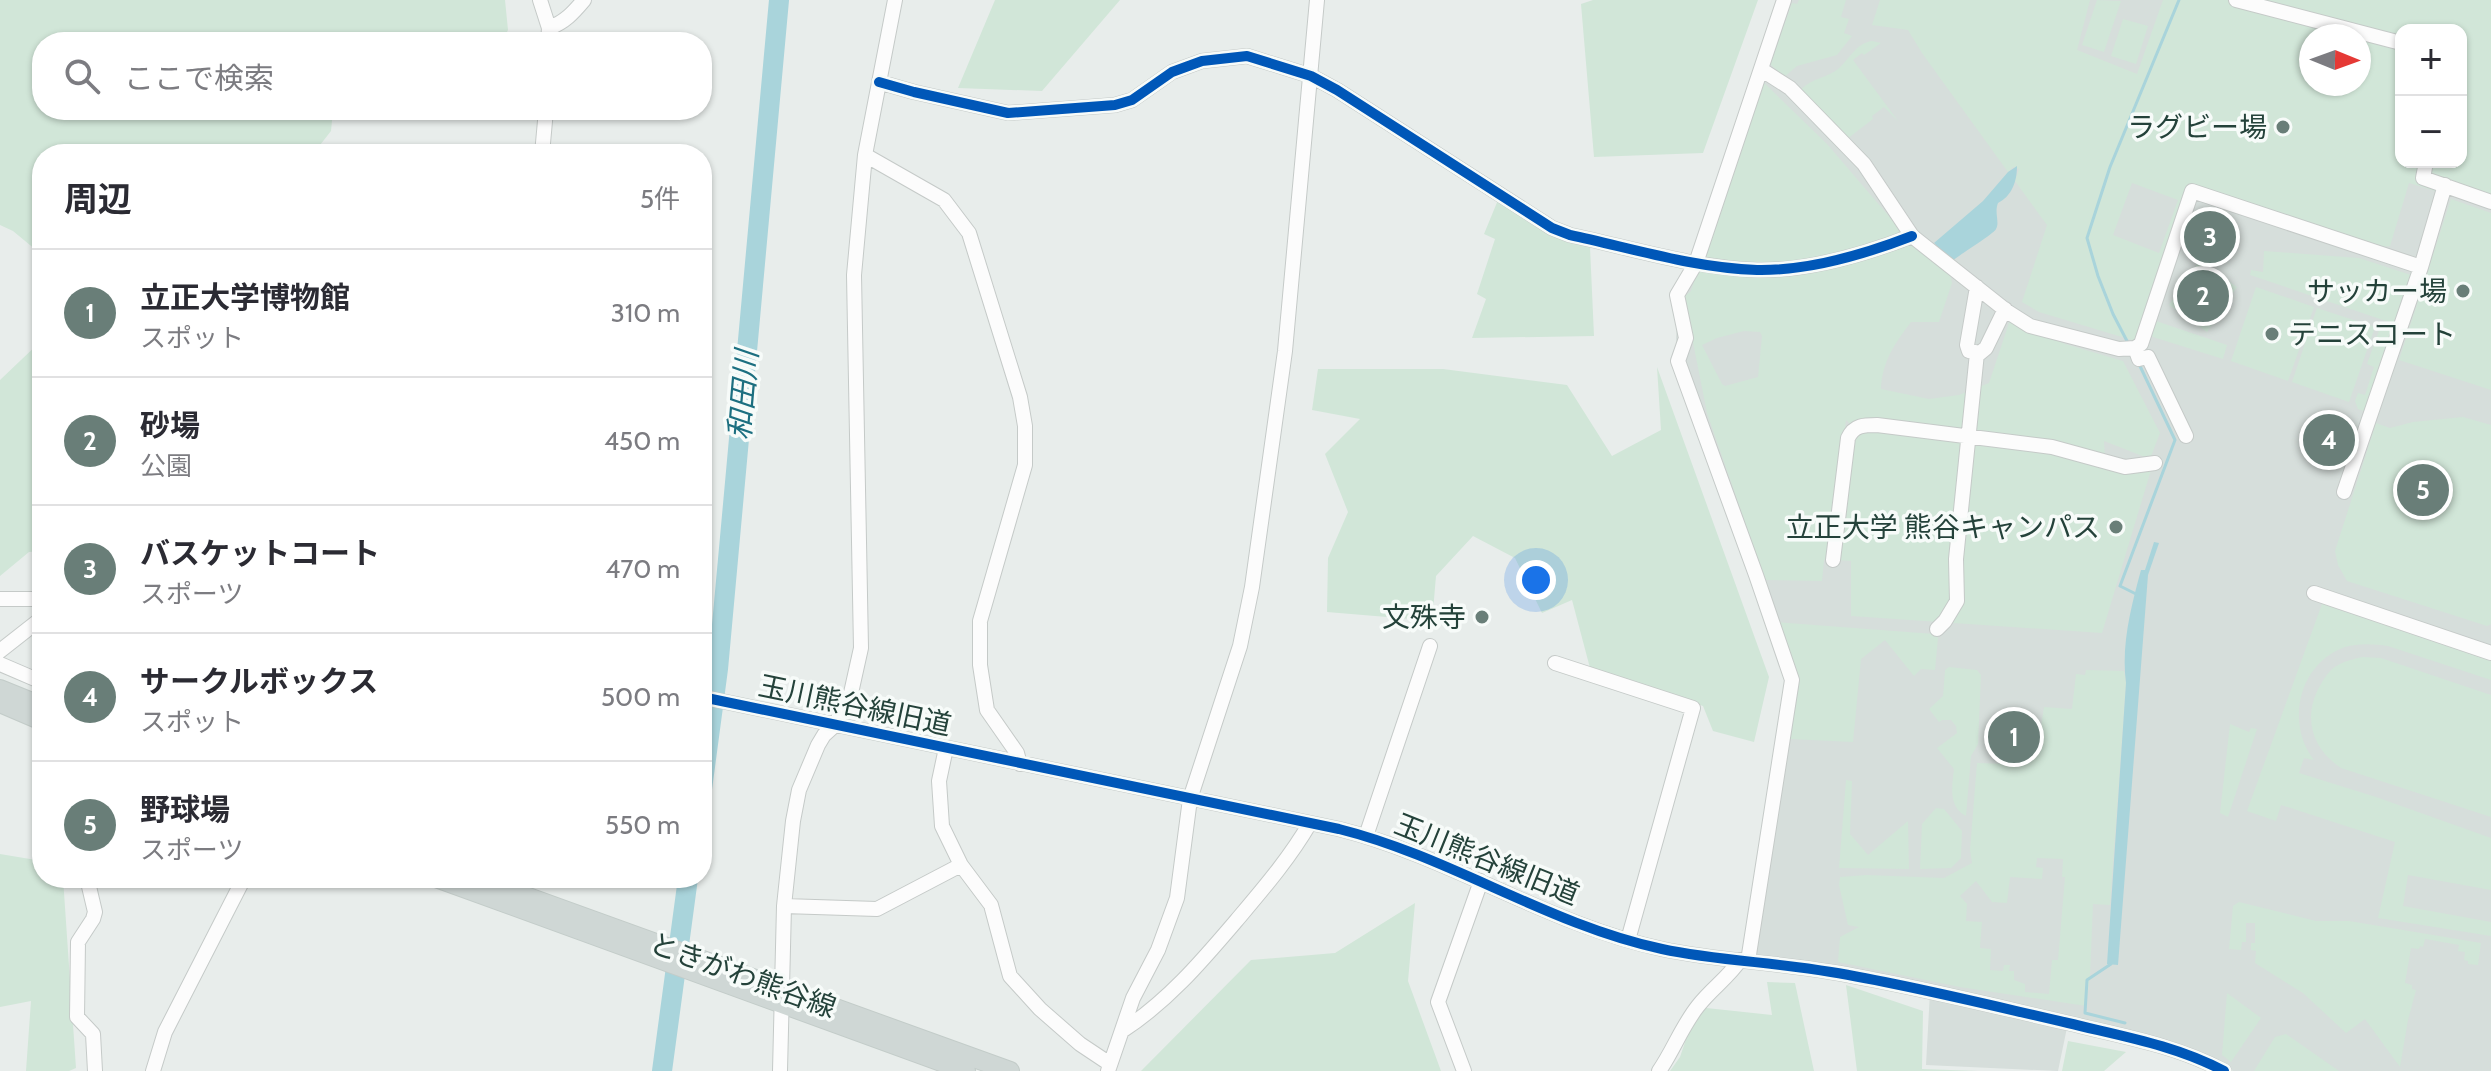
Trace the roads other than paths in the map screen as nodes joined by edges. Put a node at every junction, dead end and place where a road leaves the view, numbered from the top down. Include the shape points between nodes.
1 (540, 0) edge
2 (584, 0) edge
3 (895, 0) edge
4 (1317, 0) edge
5 (1784, 0) edge
6 (2236, 0) edge
7 (548, 32) edge
8 (552, 32) edge
9 (2395, 41) edge
10 (1762, 70) junction
11 (1311, 76) junction
12 (879, 82) junction
13 (545, 120) edge
14 (543, 144) edge
15 (865, 155) junction
16 (2425, 168) edge
17 (2445, 185) junction
18 (2491, 202) edge
19 (1912, 236) junction
20 (1696, 263) junction
21 (2421, 267) junction
22 (1977, 287) junction
23 (2005, 309) junction
24 (2135, 348) junction
25 (1977, 353) junction
26 (2186, 436) dead end
27 (1967, 437) junction
28 (2155, 463) dead end
29 (2344, 492) dead end
30 (1833, 560) dead end
31 (2314, 593) dead end
32 (0, 599) edge
33 (32, 599) edge
34 (32, 626) edge
35 (1937, 629) dead end
36 (1430, 646) dead end
37 (0, 651) edge
38 (2491, 653) edge
39 (1555, 663) dead end
40 (0, 664) edge
41 (32, 678) edge
42 (0, 689) edge
43 (712, 699) edge
44 (32, 702) edge
45 (0, 703) edge
46 (32, 717) edge
47 (835, 725) junction
48 (946, 748) junction
49 (1020, 764) junction
50 (1190, 799) junction
51 (1310, 823) junction
52 (1366, 836) junction
53 (961, 865) junction
54 (1481, 881) junction
55 (89, 888) edge
56 (239, 888) edge
57 (467, 888) edge
58 (501, 888) edge
59 (784, 906) junction
60 (1628, 940) junction
61 (638, 944) junction
62 (1744, 960) junction
63 (781, 996) junction
64 (1122, 1031) junction
65 (1109, 1068) edge
66 (95, 1071) edge
67 (153, 1071) edge
68 (780, 1071) edge
69 (966, 1071) edge
70 (1010, 1071) edge
71 (1464, 1071) edge
72 (1659, 1071) edge
73 (2224, 1071) edge

1 - 7 street
2 - 8 street
3 - 12 street
4 - 11 street
5 - 10 street
6 - 9 street
10 - 19 street via 1790,88 1864,164
10 - 20 street
11 - 12 street via 1247,56 1232,57 1172,72 1132,100 1115,105 1008,113
11 - 20 street via 1552,228
11 - 50 street via 1285,351 1252,587 1240,646
12 - 15 street
13 - 14 street
15 - 47 street via 854,275 861,648 851,693
15 - 49 street via 944,200 969,233 1020,397 1025,465 980,621 987,710
16 - 17 street via 2423,178
17 - 18 street
17 - 21 street
19 - 20 street via 1874,251 1797,267 1758,270
19 - 22 street
20 - 62 street via 1677,295 1686,338 1678,361 1792,680
21 - 24 street via 2192,191 2141,344
21 - 29 street
22 - 23 street
22 - 25 street via 1967,345
23 - 24 street via 2046,331
23 - 25 street via 1986,348
24 - 26 street via 2139,359 2148,357
25 - 27 street
27 - 28 street via 2052,447 2125,467
27 - 30 street via 1877,425 1851,431
27 - 35 street via 1957,601
31 - 38 street
32 - 33 street
34 - 37 street
36 - 52 street
39 - 60 street via 1693,708
40 - 41 street
42 - 44 main road
43 - 47 street, 玉川熊谷線旧道
45 - 46 main road
47 - 48 street, 玉川熊谷線旧道
47 - 59 street via 818,745 799,790
48 - 49 street, 玉川熊谷線旧道
48 - 53 street via 939,781 942,826
49 - 50 street, 玉川熊谷線旧道
50 - 51 street, 玉川熊谷線旧道
50 - 64 street via 1177,898
51 - 52 street, 玉川熊谷線旧道
51 - 64 street via 1279,870 1191,973
52 - 54 street, 玉川熊谷線旧道
53 - 59 street via 877,909
53 - 65 street via 991,905 1010,976
54 - 60 street, 玉川熊谷線旧道
54 - 71 street via 1438,1002
55 - 66 street via 95,912 78,942 77,1017 93,1034
56 - 67 street via 165,1032
57 - 61 main road, ときがわ熊谷線
58 - 61 main road, ときがわ熊谷線
59 - 63 street
60 - 62 street, 玉川熊谷線旧道
61 - 63 main road, ときがわ熊谷線
62 - 72 street via 1697,1007
62 - 73 street, 玉川熊谷線旧道 via 1831,972 2038,1016 2170,1048
63 - 68 street
63 - 69 main road, ときがわ熊谷線
63 - 70 main road, ときがわ熊谷線
64 - 65 street

